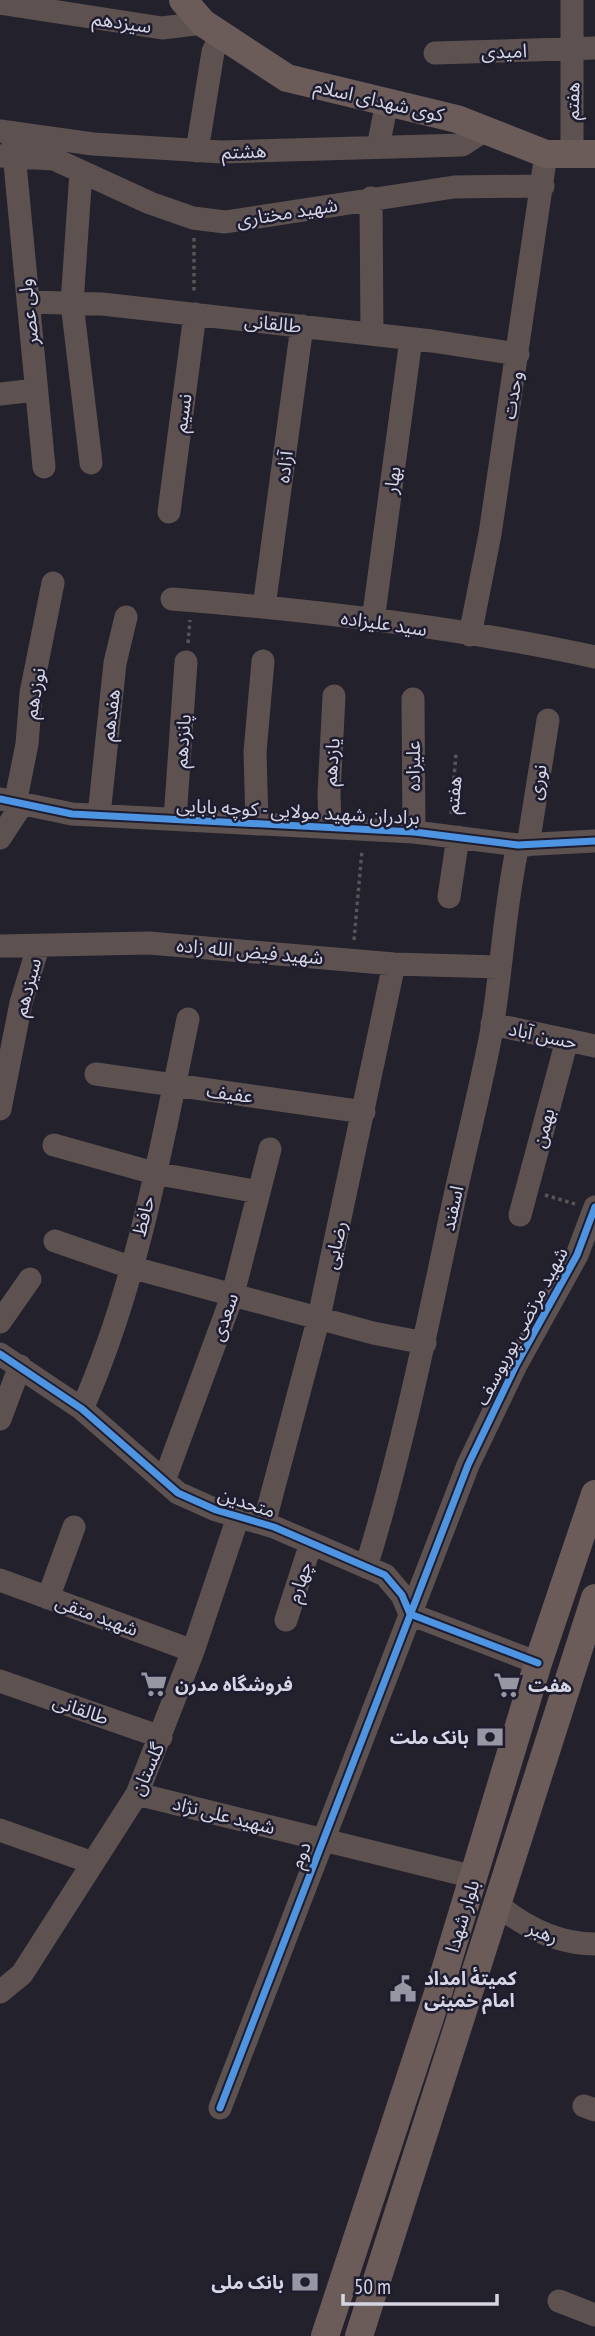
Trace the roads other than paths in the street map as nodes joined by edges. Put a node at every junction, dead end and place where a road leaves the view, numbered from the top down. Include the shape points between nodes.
1 (183, 0) edge
2 (572, 0) edge
3 (0, 3) edge
4 (212, 29) junction
5 (584, 48) edge
6 (435, 53) dead end
7 (387, 102) junction
8 (485, 130) junction
9 (6, 132) edge
10 (378, 147) junction
11 (197, 151) junction
12 (571, 154) edge
13 (7, 156) edge
14 (81, 172) junction
15 (543, 186) junction
16 (371, 198) junction
17 (11, 241) edge
18 (28, 302) junction
19 (72, 303) junction
20 (195, 314) junction
21 (302, 326) junction
22 (372, 334) junction
23 (411, 339) junction
24 (518, 354) junction
25 (36, 390) junction
26 (0, 394) edge
27 (91, 463) dead end
28 (44, 467) dead end
29 (169, 512) dead end
30 (53, 583) dead end
31 (182, 599) road end
32 (264, 607) junction
33 (126, 617) dead end
34 (373, 621) junction
35 (470, 635) junction
36 (595, 657) edge
37 (263, 661) dead end
38 (186, 663) road end
39 (334, 696) dead end
40 (413, 699) dead end
41 (548, 720) dead end
42 (12, 803) edge
43 (99, 815) junction
44 (175, 819) junction
45 (257, 824) junction
46 (330, 827) junction
47 (414, 832) junction
48 (454, 836) junction
49 (0, 838) edge
50 (595, 841) edge
51 (523, 845) junction
52 (449, 897) dead end
53 (0, 946) edge
54 (38, 947) junction
55 (394, 964) junction
56 (499, 967) junction
57 (188, 1019) dead end
58 (492, 1024) junction
59 (567, 1040) junction
60 (595, 1046) edge
61 (96, 1074) dead end
62 (174, 1084) junction
63 (0, 1109) edge
64 (364, 1112) junction
65 (54, 1145) dead end
66 (270, 1149) dead end
67 (154, 1173) junction
68 (259, 1192) junction
69 (594, 1209) edge
70 (520, 1215) dead end
71 (55, 1241) dead end
72 (130, 1267) junction
73 (30, 1279) dead end
74 (233, 1294) junction
75 (319, 1317) junction
76 (0, 1321) edge
77 (425, 1343) junction
78 (0, 1354) edge
79 (20, 1366) junction
80 (82, 1409) junction
81 (0, 1419) edge
82 (164, 1481) junction
83 (595, 1494) edge
84 (238, 1517) junction
85 (264, 1524) junction
86 (74, 1527) dead end
87 (311, 1543) junction
88 (366, 1567) junction
89 (0, 1580) edge
90 (48, 1598) junction
91 (595, 1598) edge
92 (410, 1614) junction
93 (286, 1620) dead end
94 (193, 1651) junction
95 (585, 1653) edge
96 (538, 1663) junction
97 (0, 1681) edge
98 (161, 1737) junction
99 (137, 1794) junction
100 (0, 1830) edge
101 (323, 1840) junction
102 (93, 1863) junction
103 (474, 1877) junction
104 (498, 1905) junction
105 (595, 1944) edge
106 (440, 1987) junction
107 (0, 1992) edge
108 (470, 1995) junction
109 (418, 2049) junction
110 (451, 2058) junction
111 (220, 2108) dead end
112 (559, 2301) dead end
113 (595, 2315) edge
114 (325, 2336) edge
115 (359, 2336) edge

1 - 4 main road, کوی شهدای اسلام
2 - 5 street, هفتم
3 - 4 street, سیزدهم via 162,28
4 - 7 main road, کوی شهدای اسلام via 287,78
4 - 11 street via 213,52
5 - 6 street, امیدی
5 - 12 street, هفتم
7 - 8 main road, کوی شهدای اسلام
7 - 10 street
8 - 10 street, هشتم via 462,145
8 - 12 main road, کوی شهدای اسلام
9 - 11 street, هشتم
9 - 13 street, ولی عصر
10 - 11 street, هشتم
12 - 15 street, وحدت
13 - 14 street, شهید مختاری via 54,159
13 - 17 street, ولی عصر
14 - 16 street, شهید مختاری via 193,218 225,222
14 - 19 street
15 - 16 street, شهید مختاری via 454,187
15 - 24 street, وحدت
16 - 22 street
17 - 18 street, ولی عصر
18 - 19 street, طالقانی
18 - 25 street, ولی عصر
19 - 20 street, طالقانی
19 - 27 street
20 - 21 street, طالقانی
20 - 29 street, نسیم
21 - 22 street, طالقانی
21 - 32 street, آزاده
22 - 23 street, طالقانی
23 - 24 street, طالقانی
23 - 34 street, بهار
24 - 35 street, وحدت
25 - 26 street
25 - 28 street, ولی عصر
30 - 42 street, نوزدهم via 31,694 27,744
31 - 32 street, سید علیزاده
32 - 34 street, سید علیزاده
33 - 43 street, هفدهم via 116,663
34 - 35 street, سید علیزاده
35 - 36 street, سید علیزاده
37 - 45 street via 255,752
38 - 44 street, پانزدهم
39 - 46 street, یازدهم
40 - 47 street, علیزاده
41 - 51 street, نوری
42 - 43 street, برادران شهید مولایی - کوچه بابایی
42 - 49 street
43 - 44 street, برادران شهید مولایی - کوچه بابایی
44 - 45 street, برادران شهید مولایی - کوچه بابایی
45 - 46 street, برادران شهید مولایی - کوچه بابایی
46 - 47 street, برادران شهید مولایی - کوچه بابایی
47 - 48 street, برادران شهید مولایی - کوچه بابایی
48 - 51 street, برادران شهید مولایی - کوچه بابایی
48 - 52 street
50 - 51 street, برادران شهید مولایی - کوچه بابایی
51 - 56 street, اسفند via 506,898
53 - 54 street, شهید فیض الله زاده
54 - 55 street, شهید فیض الله زاده via 149,943
54 - 63 street, سیزدهم via 21,1003
55 - 56 street, شهید فیض الله زاده
55 - 64 street, رضایی
56 - 58 street, اسفند
57 - 62 street, حافظ
58 - 59 street, حسن آباد
58 - 77 street, اسفند
59 - 60 street, حسن آباد
59 - 70 street, بهمن
61 - 62 street, عفیف
62 - 64 street, عفیف
62 - 67 street, حافظ
64 - 75 street, رضایی
65 - 67 street
66 - 68 street, سعدی
67 - 68 street
67 - 72 street, حافظ
68 - 74 street, سعدی
69 - 92 street, شهید مرتضی پوریوسف via 577,1255 468,1465
71 - 72 street
72 - 74 street
72 - 80 street, حافظ via 110,1339
73 - 76 street
74 - 75 street
74 - 82 street, سعدی
75 - 77 street
75 - 85 street, رضایی
77 - 88 street, اسفند via 394,1478
78 - 79 street, متحدین
79 - 80 street, متحدین
79 - 81 street
80 - 82 street, متحدین
82 - 84 street, متحدین via 178,1493
83 - 96 main road, بلوار شهدا
84 - 85 street, متحدین
84 - 94 street, گلستان
85 - 87 street, متحدین
86 - 90 street
87 - 88 street, متحدین
87 - 93 street, چهارم
88 - 92 street, متحدین via 385,1575
89 - 90 street, شهید متقی
90 - 94 street, شهید متقی
91 - 95 main road, بلوار شهدا
92 - 96 street
92 - 101 street, دوم
94 - 98 street, گلستان
95 - 104 main road, بلوار شهدا
96 - 103 main road, بلوار شهدا
97 - 98 street, طالقانی
98 - 99 street, گلستان
99 - 101 street, شهید علی نژاد
99 - 102 street, گلستان
100 - 102 street
101 - 103 street, شهید علی نژاد
101 - 111 street, دوم
102 - 107 street, گلستان via 22,1974
103 - 106 main road, بلوار شهدا
104 - 105 street, رهبر via 519,1922 554,1938
104 - 108 main road, بلوار شهدا
106 - 108 main road via 452,2001
106 - 109 main road, بلوار شهدا
108 - 110 main road, بلوار شهدا
109 - 110 main road via 434,2038 449,2048
109 - 114 main road, بلوار شهدا
110 - 115 main road, بلوار شهدا
112 - 113 street

